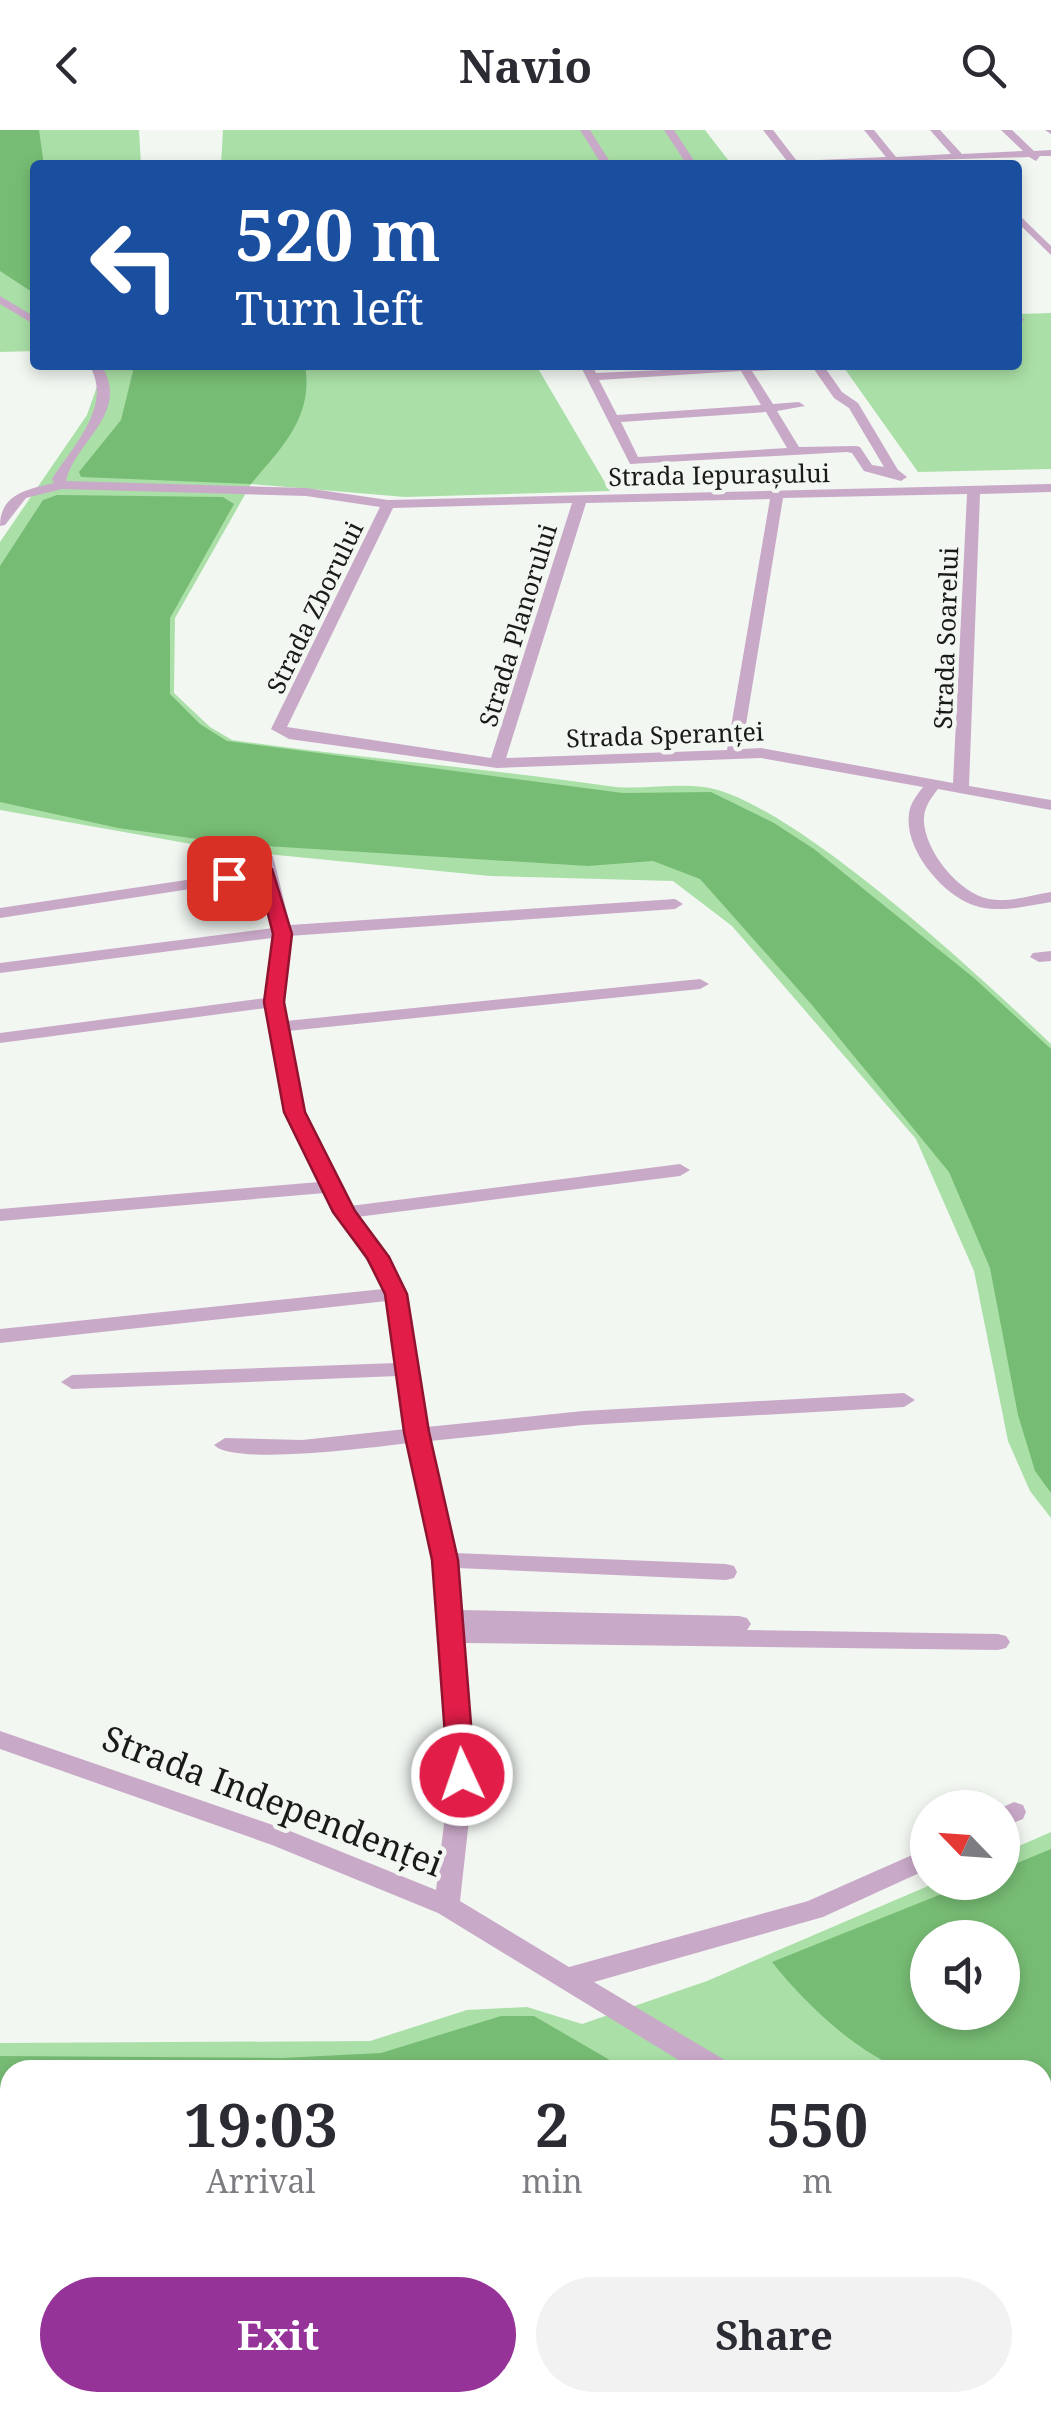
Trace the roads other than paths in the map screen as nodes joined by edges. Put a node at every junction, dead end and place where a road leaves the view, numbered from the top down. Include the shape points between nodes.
1 (585, 130) edge
2 (669, 130) edge
3 (768, 130) edge
4 (868, 130) edge
5 (935, 130) edge
6 (1006, 130) edge
7 (1044, 158) edge
8 (604, 160) edge
9 (689, 160) edge
10 (791, 160) edge
11 (894, 160) edge
12 (962, 160) edge
13 (1004, 160) edge
14 (1022, 221) edge
15 (1051, 252) edge
16 (0, 298) edge
17 (30, 319) edge
18 (100, 370) edge
19 (620, 370) edge
20 (745, 370) edge
21 (821, 370) edge
22 (589, 371) edge
23 (800, 406) dead end
24 (768, 408) junction
25 (612, 419) junction
26 (796, 452) junction
27 (895, 474) junction
28 (1051, 476) edge
29 (62, 486) junction
30 (1051, 488) edge
31 (974, 490) junction
32 (777, 496) junction
33 (580, 500) junction
34 (388, 504) junction
35 (0, 522) edge
36 (280, 729) joint
37 (734, 752) junction
38 (497, 763) junction
39 (935, 783) junction
40 (961, 788) junction
41 (1051, 805) edge
42 (1051, 897) edge
43 (675, 904) dead end
44 (0, 913) edge
45 (283, 934) junction
46 (0, 968) edge
47 (700, 984) dead end
48 (274, 1002) junction
49 (278, 1027) junction
50 (0, 1038) edge
51 (680, 1170) dead end
52 (331, 1187) junction
53 (344, 1212) junction
54 (0, 1216) edge
55 (396, 1294) junction
56 (0, 1336) edge
57 (408, 1370) junction
58 (72, 1382) dead end
59 (904, 1400) dead end
60 (416, 1432) junction
61 (225, 1446) dead end
62 (445, 1560) junction
63 (726, 1572) dead end
64 (452, 1626) junction
65 (845, 1628) dead end
66 (998, 1642) dead end
67 (0, 1740) edge
68 (910, 1866) edge
69 (447, 1906) junction
70 (568, 1978) junction
71 (702, 2060) edge

1 - 8 street
2 - 9 street
3 - 10 street
4 - 11 street
5 - 12 street
6 - 7 street
7 - 13 street
14 - 15 street
16 - 17 street
18 - 29 street via 107,396 58,480
19 - 22 street
20 - 24 street
21 - 27 street via 854,406
22 - 25 street
23 - 24 street
24 - 25 street
24 - 26 street
25 - 26 street via 641,462
26 - 27 street via 854,449 868,468
27 - 28 street
29 - 34 street, Strada Iepurașului via 306,492
29 - 35 street, Strada Iepurașului via 20,495
30 - 31 street, Strada Iepurașului
31 - 32 street, Strada Iepurașului
31 - 40 street, Strada Soarelui
32 - 33 street, Strada Iepurașului
32 - 37 street
33 - 34 street, Strada Iepurașului
33 - 38 street, Strada Planorului
34 - 36 street, Strada Zborului
36 - 38 street, Strada Speranței via 319,741
37 - 38 street, Strada Speranței
37 - 39 street, Strada Speranței
39 - 40 street, Strada Speranței
39 - 42 street via 922,797 916,827 925,852 951,881 982,902
40 - 41 street, Strada Speranței
43 - 45 street
44 - 45 street via 265,864
45 - 46 street
45 - 48 street
47 - 49 street
48 - 49 street
48 - 50 street
49 - 52 street via 294,1112
51 - 53 street
52 - 53 street
52 - 54 street
53 - 55 street
55 - 56 street
55 - 57 street
57 - 58 street
57 - 60 street
59 - 60 street
60 - 61 street via 302,1447
60 - 62 street
62 - 63 street
62 - 64 street
64 - 65 street
64 - 66 street
64 - 69 street via 462,1775
67 - 69 street, Strada Independenței via 311,1847
68 - 70 street via 814,1910
69 - 70 street, Strada Independenței
70 - 71 street, Strada Independenței

